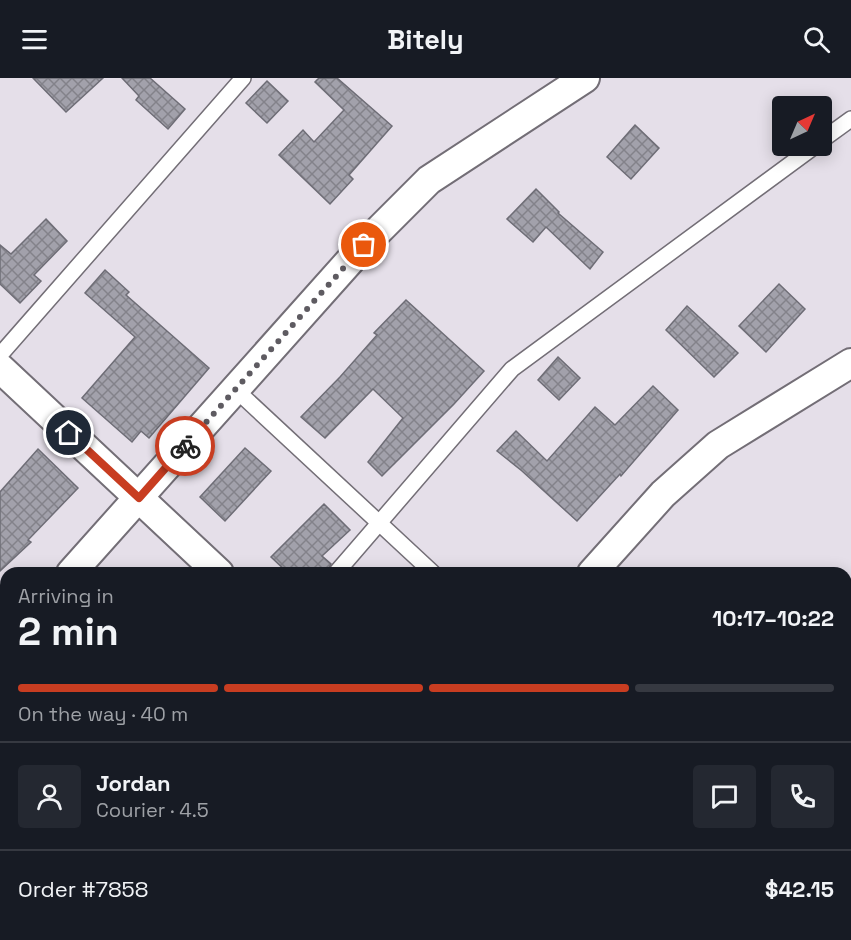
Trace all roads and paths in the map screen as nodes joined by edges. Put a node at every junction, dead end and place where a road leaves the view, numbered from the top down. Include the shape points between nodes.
1 (243, 78) edge
2 (585, 78) edge
3 (851, 119) edge
4 (832, 133) edge
5 (801, 156) edge
6 (0, 355) edge
7 (851, 363) edge
8 (0, 368) edge
9 (235, 389) junction
10 (139, 498) junction
11 (379, 523) junction
12 (76, 567) edge
13 (213, 567) edge
14 (341, 567) edge
15 (427, 567) edge
16 (597, 567) edge

1 - 6 lane
2 - 9 street via 429,180 364,245
3 - 4 lane
5 - 11 lane via 512,369
7 - 16 street via 718,446 663,494
8 - 10 street
9 - 10 street
9 - 11 lane
10 - 12 street
10 - 13 street
11 - 14 lane
11 - 15 lane

